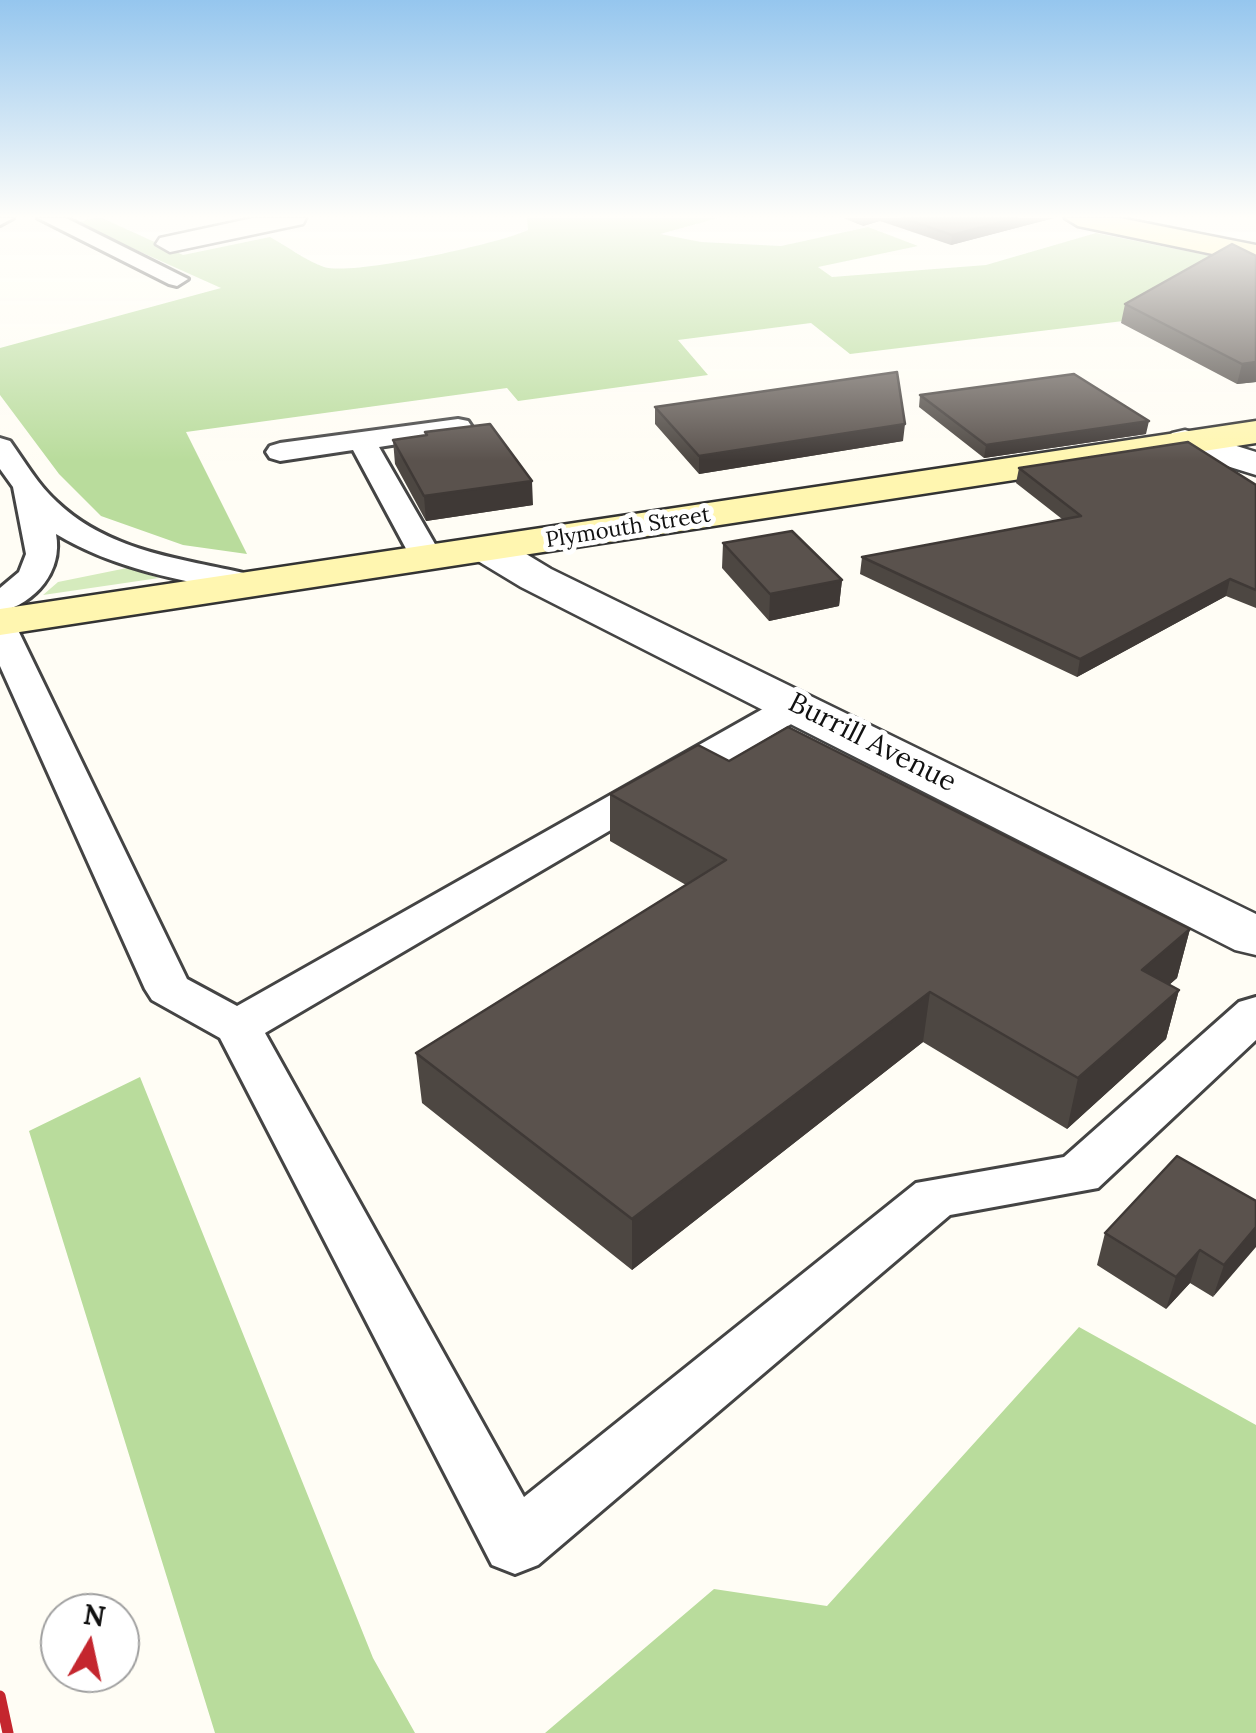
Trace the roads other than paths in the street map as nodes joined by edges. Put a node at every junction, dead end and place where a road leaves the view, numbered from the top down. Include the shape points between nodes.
1 (458, 427) edge
2 (1256, 432) edge
3 (362, 441) junction
4 (1185, 441) junction
5 (0, 447) edge
6 (280, 452) dead end
7 (1256, 464) edge
8 (27, 488) junction
9 (488, 549) junction
10 (427, 558) junction
11 (244, 583) junction
12 (0, 602) edge
13 (0, 625) edge
14 (798, 705) junction
15 (1256, 937) edge
16 (1256, 1013) edge
17 (238, 1028) junction

1 - 3 lane
2 - 4 main road, Plymouth Street
3 - 6 lane
3 - 10 lane
4 - 7 street
4 - 9 main road, Plymouth Street
5 - 8 lane
8 - 11 lane via 84,537 148,561
8 - 12 lane via 44,561 26,586
9 - 10 main road, Plymouth Street
9 - 14 street, Burrill Avenue
10 - 11 main road, Plymouth Street
11 - 13 main road, Plymouth Street
13 - 17 lane via 168,989
14 - 15 street, Burrill Avenue
14 - 17 lane
16 - 17 lane via 1079,1174 935,1198 515,1544

